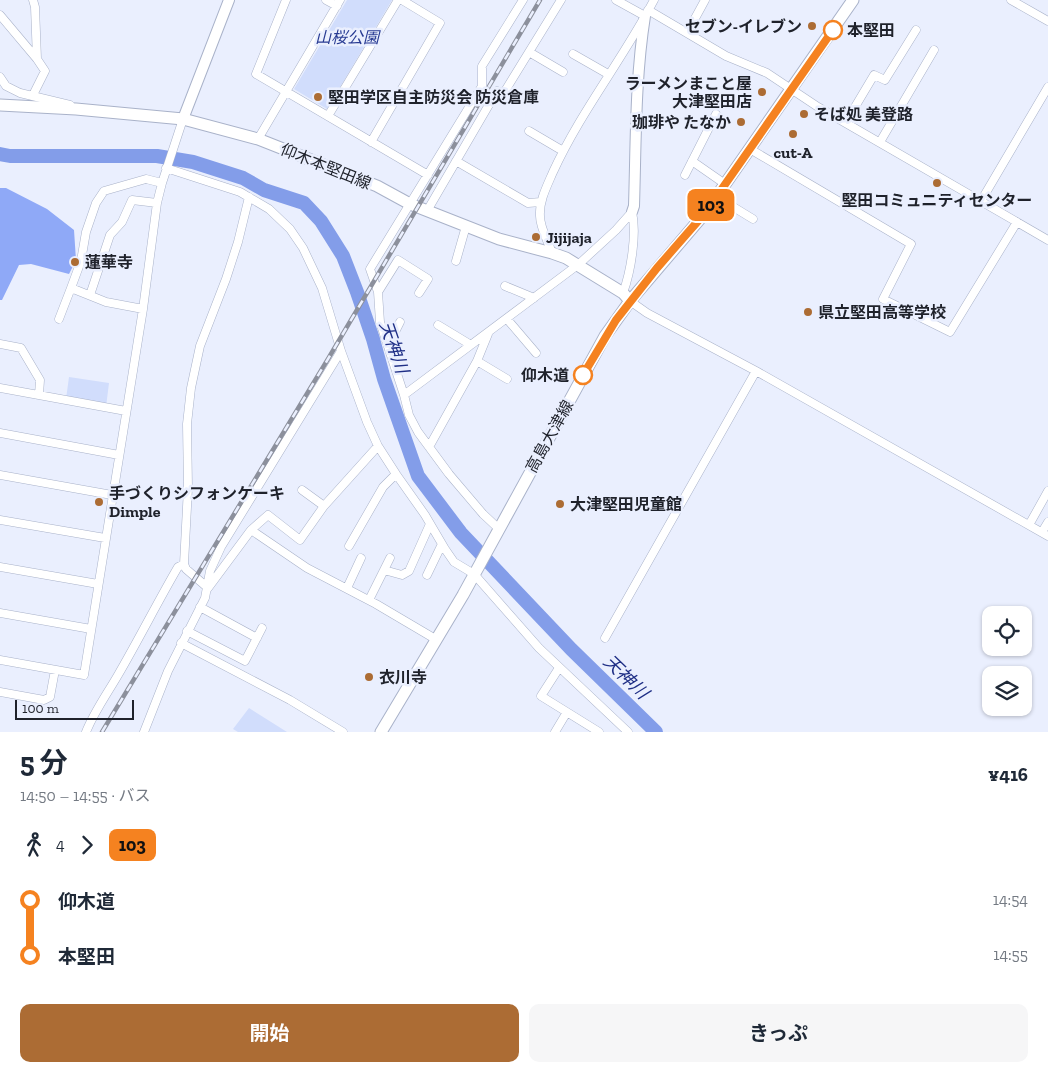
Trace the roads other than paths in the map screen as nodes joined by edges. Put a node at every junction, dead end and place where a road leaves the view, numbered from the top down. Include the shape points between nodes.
1 (33, 0) edge
2 (229, 0) edge
3 (286, 0) edge
4 (326, 0) edge
5 (398, 0) edge
6 (402, 0) edge
7 (523, 0) edge
8 (562, 0) edge
9 (616, 0) edge
10 (654, 0) edge
11 (705, 0) edge
12 (853, 0) edge
13 (1011, 0) edge
14 (338, 3) edge
15 (647, 13) junction
16 (0, 15) edge
17 (1048, 20) edge
18 (916, 30) dead end
19 (687, 33) junction
20 (934, 50) dead end
21 (529, 52) junction
22 (573, 54) dead end
23 (37, 59) junction
24 (563, 72) dead end
25 (608, 74) junction
26 (0, 77) edge
27 (1048, 87) edge
28 (792, 90) junction
29 (286, 91) junction
30 (33, 95) junction
31 (0, 105) edge
32 (76, 109) junction
33 (716, 114) dead end
34 (328, 116) junction
35 (183, 119) junction
36 (846, 122) junction
37 (528, 131) dead end
38 (258, 139) junction
39 (371, 142) junction
40 (880, 142) junction
41 (750, 149) junction
42 (563, 151) junction
43 (456, 161) junction
44 (692, 161) junction
45 (168, 164) junction
46 (685, 174) dead end
47 (428, 175) junction
48 (162, 183) junction
49 (726, 184) junction
50 (249, 197) junction
51 (716, 197) junction
52 (981, 201) junction
53 (541, 202) junction
54 (157, 203) junction
55 (410, 204) junction
56 (427, 210) junction
57 (632, 212) junction
58 (753, 219) dead end
59 (1017, 222) junction
60 (466, 226) junction
61 (1048, 240) edge
62 (552, 252) junction
63 (456, 260) dead end
64 (579, 264) junction
65 (505, 286) dead end
66 (71, 288) junction
67 (378, 292) junction
68 (419, 293) dead end
69 (90, 295) junction
70 (627, 297) junction
71 (534, 298) junction
72 (143, 309) junction
73 (59, 319) dead end
74 (507, 319) junction
75 (400, 322) dead end
76 (438, 325) dead end
77 (489, 332) junction
78 (0, 344) edge
79 (388, 346) junction
80 (471, 346) junction
81 (341, 351) junction
82 (536, 353) dead end
83 (478, 361) junction
84 (756, 371) junction
85 (507, 379) dead end
86 (0, 388) edge
87 (40, 395) junction
88 (404, 395) junction
89 (126, 411) junction
90 (0, 433) edge
91 (378, 446) junction
92 (429, 447) junction
93 (118, 455) junction
94 (396, 474) junction
95 (0, 475) edge
96 (302, 490) dead end
97 (1048, 491) edge
98 (112, 495) junction
99 (324, 506) junction
100 (0, 520) edge
101 (1048, 522) edge
102 (430, 524) junction
103 (1029, 525) junction
104 (251, 530) junction
105 (496, 532) junction
106 (1045, 534) edge
107 (105, 538) junction
108 (442, 544) junction
109 (349, 546) dead end
110 (361, 558) dead end
111 (390, 558) dead end
112 (184, 564) junction
113 (0, 567) edge
114 (384, 570) junction
115 (476, 571) junction
116 (427, 575) dead end
117 (98, 584) junction
118 (208, 588) junction
119 (346, 588) junction
120 (369, 600) junction
121 (200, 607) junction
122 (0, 613) edge
123 (262, 628) dead end
124 (91, 629) junction
125 (187, 631) junction
126 (257, 638) junction
127 (605, 638) dead end
128 (436, 640) junction
129 (181, 643) junction
130 (0, 660) edge
131 (559, 668) junction
132 (55, 670) junction
133 (0, 692) edge
134 (567, 712) junction
135 (86, 732) edge
136 (144, 732) edge
137 (343, 732) edge
138 (381, 732) edge
139 (555, 732) edge
140 (599, 732) edge
141 (628, 732) edge

1 - 23 street
2 - 35 street
3 - 29 street via 256,74
4 - 14 street
5 - 34 street
6 - 39 street via 440,23
7 - 47 street via 482,66 482,86
8 - 21 street
9 - 15 street
10 - 15 street
11 - 19 street
12 - 28 main road, 高島大津線
13 - 17 street
14 - 29 street
15 - 19 street
15 - 25 street
15 - 57 street via 640,45
16 - 23 street
18 - 36 street via 885,80 874,75
19 - 28 street via 726,56 767,73
20 - 40 street
21 - 24 street
21 - 43 street via 505,91 497,91
22 - 25 street
23 - 30 street via 45,71
25 - 42 street
26 - 30 street via 6,86
27 - 52 street
28 - 36 street
28 - 41 main road, 高島大津線
29 - 34 street
29 - 38 street
30 - 32 street
31 - 32 main road, 仰木本堅田線
32 - 35 main road, 仰木本堅田線
33 - 44 street
34 - 39 street
35 - 38 main road, 仰木本堅田線
35 - 45 street
36 - 40 street
37 - 42 street
38 - 55 main road, 仰木本堅田線 via 377,186
39 - 47 street
40 - 52 street
41 - 49 main road, 高島大津線
41 - 59 street via 911,244 883,299 950,332
42 - 53 street
43 - 53 street via 528,204
43 - 56 street
44 - 46 street
44 - 49 street
45 - 48 street
45 - 50 street
47 - 55 street
48 - 54 street
48 - 66 street via 146,179 104,191 96,203 86,232 81,261
49 - 51 main road, 高島大津線
50 - 81 street via 279,217 302,248 322,288
50 - 112 street via 226,279 200,346 191,388 187,424
51 - 58 street
51 - 70 main road, 高島大津線 via 685,237
52 - 59 street
53 - 62 street via 540,218
54 - 69 street via 132,200 122,222 110,235
54 - 72 street
55 - 56 main road, 仰木本堅田線
55 - 67 street via 370,269
56 - 60 main road, 仰木本堅田線
57 - 64 street
57 - 70 street via 635,224
59 - 61 street
60 - 62 main road, 仰木本堅田線 via 499,239
60 - 63 street
62 - 64 main road, 仰木本堅田線
64 - 70 main road, 仰木本堅田線
64 - 71 street
65 - 71 street
66 - 69 street
66 - 73 street
67 - 68 street via 398,260 428,279
67 - 79 street via 380,322
69 - 72 street via 106,302
70 - 84 street via 646,313
70 - 105 main road, 高島大津線
71 - 74 street
72 - 89 street
74 - 77 street
74 - 82 street
75 - 79 street
76 - 80 street
77 - 80 street
77 - 83 street
78 - 87 street via 21,348 40,380
79 - 88 street
80 - 88 street
81 - 91 street
81 - 118 street via 221,547 210,571
83 - 85 street
83 - 92 street
84 - 103 street
84 - 127 street
86 - 87 street
87 - 89 street
88 - 92 street via 408,415
89 - 93 street
90 - 93 street
91 - 94 street
91 - 99 street
92 - 105 street
93 - 98 street
94 - 102 street
94 - 109 street via 383,487
95 - 98 street
96 - 99 street
97 - 103 street
98 - 107 street
99 - 104 street via 300,540 268,516
100 - 107 street
101 - 106 street
102 - 108 street
102 - 114 street via 409,571 402,575
103 - 106 street
104 - 118 street
104 - 119 street via 307,568
105 - 115 main road
107 - 117 street
108 - 115 street via 454,562
108 - 116 street
110 - 119 street
111 - 114 street
112 - 118 street
112 - 135 street via 178,567 155,606
113 - 117 street
114 - 120 street
115 - 128 main road
115 - 131 street via 532,641
117 - 124 street
118 - 121 street
119 - 120 street
120 - 128 street
121 - 125 street
121 - 126 street
122 - 124 street
123 - 126 street
124 - 132 street via 84,675
125 - 126 street via 245,661
125 - 129 street
128 - 138 main road
129 - 136 street
129 - 137 street via 290,700
130 - 132 street
131 - 134 street via 541,696
131 - 141 street
132 - 133 street via 50,697 44,700
134 - 139 street
134 - 140 street

